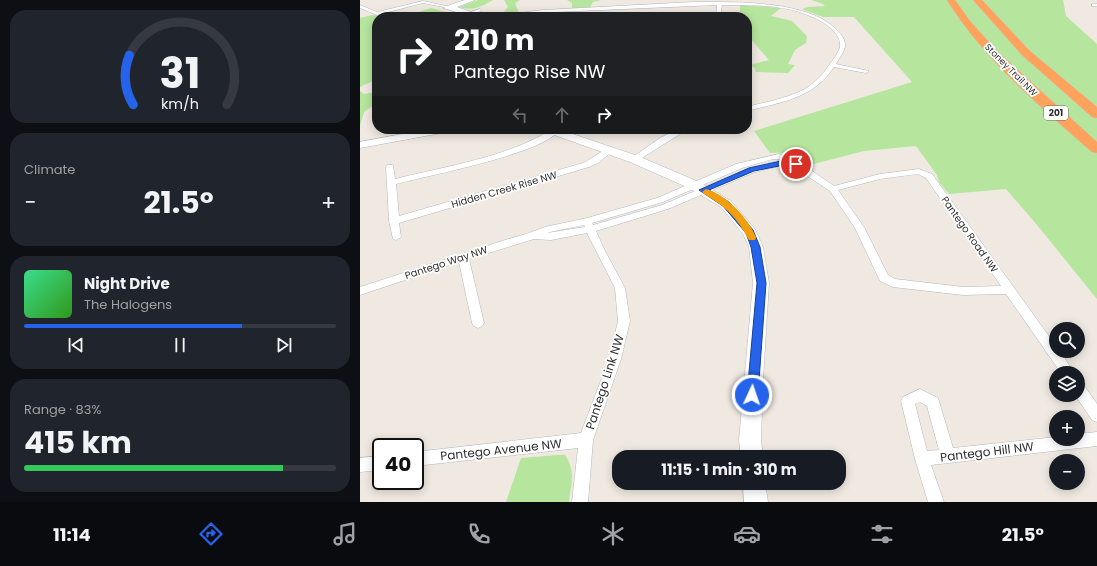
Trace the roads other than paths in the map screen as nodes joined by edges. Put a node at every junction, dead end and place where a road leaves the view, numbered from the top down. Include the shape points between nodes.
1 (465, 0) edge
2 (472, 0) edge
3 (945, 0) edge
4 (951, 0) edge
5 (977, 0) edge
6 (984, 0) edge
7 (420, 1) edge
8 (720, 3) junction
9 (360, 6) edge
10 (444, 8) junction
11 (373, 12) edge
12 (384, 12) edge
13 (457, 12) edge
14 (534, 12) edge
15 (719, 12) edge
16 (987, 46) junction
17 (1023, 50) junction
18 (832, 65) junction
19 (866, 71) dead end
20 (752, 108) edge
21 (1097, 114) edge
22 (402, 134) edge
23 (548, 134) edge
24 (560, 134) edge
25 (676, 134) edge
26 (360, 145) edge
27 (1097, 149) edge
28 (610, 150) junction
29 (634, 159) junction
30 (390, 166) dead end
31 (392, 182) junction
32 (698, 187) junction
33 (833, 189) junction
34 (394, 221) junction
35 (589, 225) junction
36 (396, 237) dead end
37 (463, 257) junction
38 (360, 290) edge
39 (1010, 290) junction
40 (478, 323) dead end
41 (1063, 366) edge
42 (1085, 398) edge
43 (1097, 415) edge
44 (1097, 439) edge
45 (586, 440) junction
46 (751, 450) edge
47 (948, 456) junction
48 (424, 458) edge
49 (922, 459) junction
50 (372, 464) edge
51 (360, 465) edge
52 (755, 490) edge
53 (580, 502) edge
54 (756, 502) edge
55 (936, 502) edge

1 - 10 street
2 - 10 street
3 - 16 highway via 970,33
4 - 16 highway, Stoney Trail NW / 201
5 - 17 highway, 201
6 - 17 highway
7 - 10 street
7 - 12 street
8 - 14 street
8 - 15 street
8 - 18 street via 786,8 825,21 833,27 844,45
9 - 11 street
10 - 13 street
16 - 27 highway, Stoney Trail NW / 201 via 1046,104
17 - 21 highway, 201
18 - 19 street
18 - 20 street via 821,80 799,94
22 - 26 street
23 - 31 street via 544,139 514,151
24 - 28 street
25 - 29 street
28 - 29 street
28 - 34 street, Hidden Creek Rise NW via 586,165
29 - 32 street
30 - 31 street
31 - 34 street
32 - 33 street, Pantego Way NW via 790,161
32 - 35 street, Pantego Way NW via 665,207
32 - 46 street via 726,204 750,232 756,247 761,283 753,380
33 - 39 street via 860,227 884,278 893,283 963,291
33 - 39 street, Pantego Road NW via 880,177 919,171 929,176
34 - 36 street
35 - 37 street, Pantego Way NW via 550,237 532,236
35 - 45 street, Pantego Link NW via 620,288 624,321 615,359
37 - 38 street, Pantego Way NW
37 - 40 street
39 - 41 street, Pantego Road NW
42 - 43 street
44 - 47 street, Pantego Hill NW
45 - 48 street, Pantego Avenue NW
45 - 53 street, Pantego Link NW
47 - 49 street, Pantego Hill NW
47 - 49 street via 933,402 920,394 908,401
49 - 55 street
50 - 51 street
52 - 54 street

